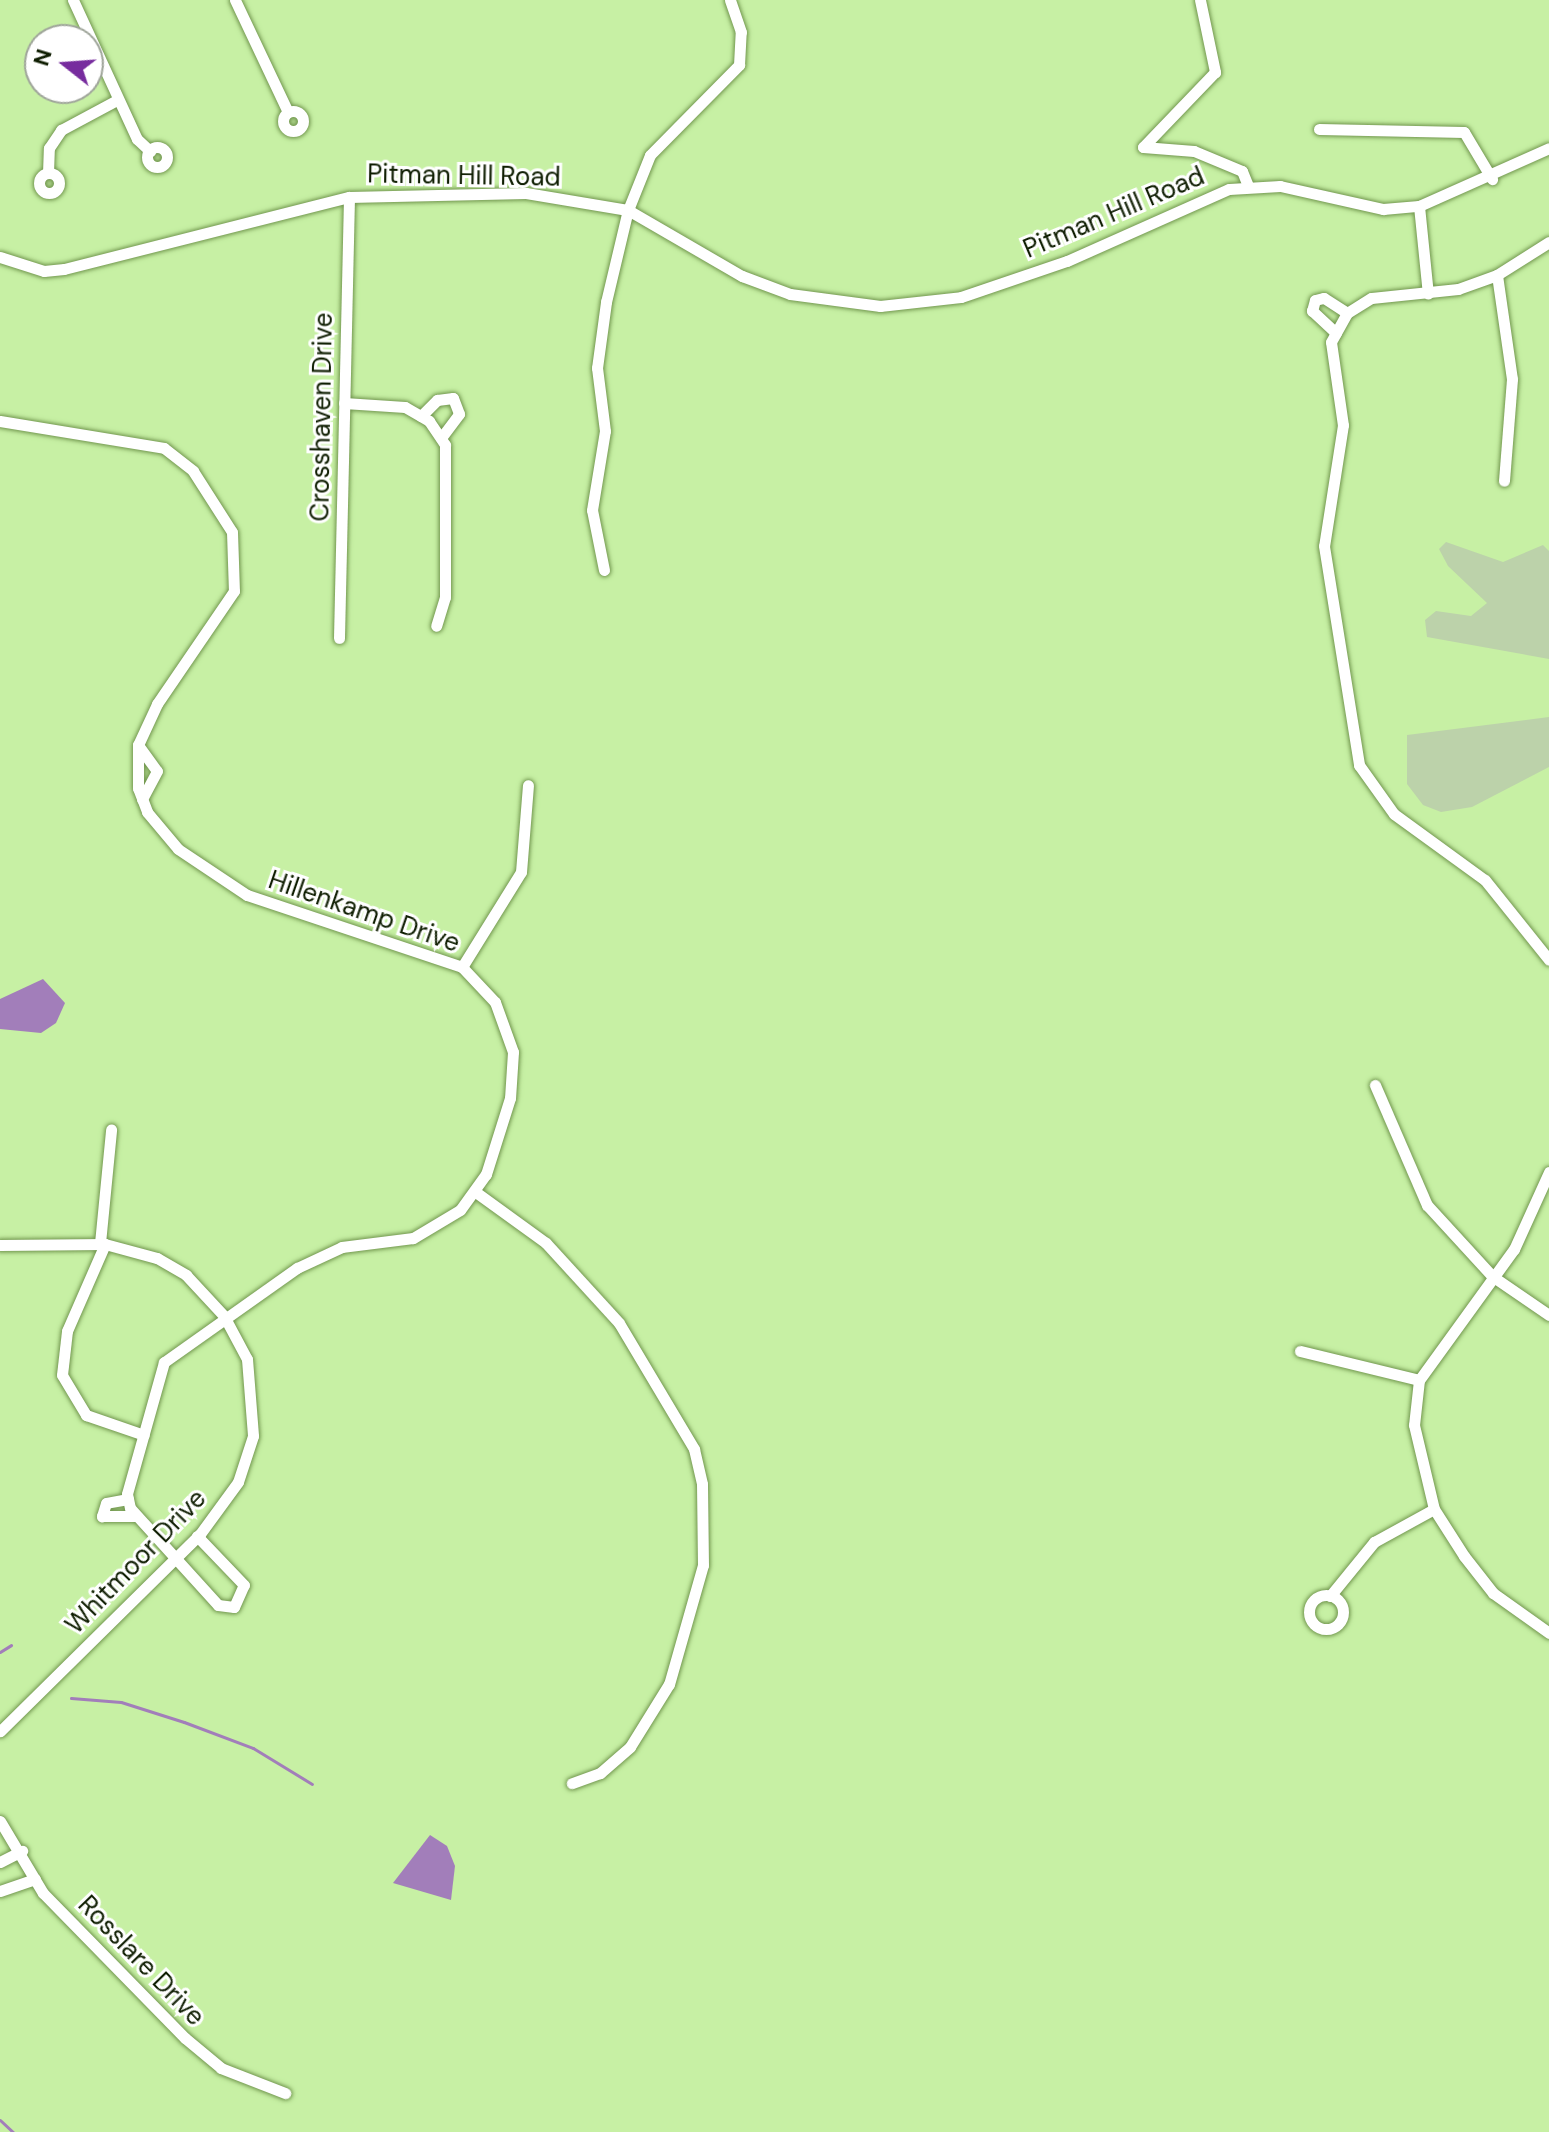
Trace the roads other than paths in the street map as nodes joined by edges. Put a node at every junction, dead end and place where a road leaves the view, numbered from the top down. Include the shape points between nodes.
1 (73, 0) edge
2 (235, 0) edge
3 (730, 0) edge
4 (1200, 0) edge
5 (117, 100) junction
6 (288, 112) dead end
7 (1319, 129) dead end
8 (1549, 148) edge
9 (150, 151) dead end
10 (48, 173) dead end
11 (1492, 179) junction
12 (1248, 186) junction
13 (349, 197) junction
14 (1419, 206) junction
15 (628, 210) junction
16 (1549, 242) edge
17 (0, 257) edge
18 (1497, 275) junction
19 (1428, 294) junction
20 (1347, 313) junction
21 (1336, 333) junction
22 (344, 403) junction
23 (421, 416) junction
24 (0, 421) edge
25 (441, 438) junction
26 (1504, 481) dead end
27 (604, 570) dead end
28 (436, 626) dead end
29 (339, 638) dead end
30 (138, 745) junction
31 (528, 785) dead end
32 (142, 799) junction
33 (1549, 960) edge
34 (462, 967) junction
35 (1375, 1085) dead end
36 (111, 1130) dead end
37 (1549, 1172) edge
38 (477, 1193) junction
39 (102, 1243) junction
40 (0, 1245) edge
41 (1492, 1276) junction
42 (1549, 1315) edge
43 (224, 1316) junction
44 (1300, 1351) dead end
45 (1419, 1380) junction
46 (144, 1435) junction
47 (128, 1499) junction
48 (1434, 1509) junction
49 (135, 1516) junction
50 (197, 1536) junction
51 (174, 1562) junction
52 (1330, 1596) dead end
53 (1549, 1633) edge
54 (0, 1731) edge
55 (572, 1783) dead end
56 (0, 1821) edge
57 (22, 1851) junction
58 (0, 1862) edge
59 (35, 1879) junction
60 (0, 1891) edge
61 (285, 2093) dead end

1 - 5 street
2 - 6 street
3 - 15 street via 743,46 737,71 650,155
4 - 12 street via 1215,72 1143,147 1194,151 1242,171
5 - 9 street
5 - 10 street via 61,130 49,148
7 - 11 street via 1464,132
8 - 11 street, Pitman Hill Road
11 - 14 street, Pitman Hill Road
12 - 14 street, Pitman Hill Road via 1280,186 1383,209
12 - 15 street, Pitman Hill Road via 1198,197 1067,261 961,297 880,306 812,301 742,276
13 - 15 street, Pitman Hill Road via 526,193
13 - 17 street, Pitman Hill Road via 64,269 44,271
13 - 22 street, Crosshaven Drive
14 - 19 street
15 - 27 street via 597,368 605,431 592,510
16 - 18 street
18 - 19 street
18 - 26 street via 1512,379
19 - 20 street via 1371,298
20 - 21 street
20 - 21 street via 1324,298 1315,300 1317,318
21 - 33 street via 1330,368 1343,425 1324,546 1354,751 1381,801 1485,880
22 - 23 street via 405,407
22 - 29 street, Crosshaven Drive
23 - 25 street
23 - 25 street via 437,400 453,398 459,414
24 - 30 street via 164,448 193,471 232,532 234,591 157,704
25 - 28 street via 449,483 445,597
30 - 32 street
30 - 32 street via 157,771
31 - 34 street via 521,872
32 - 34 street, Hillenkamp Drive via 178,849 247,895
34 - 38 street, Hillenkamp Drive via 495,1002 513,1052 510,1098
35 - 41 street via 1427,1205
36 - 39 street
37 - 41 street via 1514,1249
38 - 43 street, Hillenkamp Drive via 440,1226 329,1252
38 - 55 street via 546,1243 619,1323 694,1449 702,1484 703,1565 669,1684 630,1747 600,1773
39 - 40 street, Whitmoor Drive
39 - 43 street, Whitmoor Drive via 172,1266
39 - 46 street via 67,1331 62,1375 86,1415
41 - 42 street
41 - 45 street
43 - 46 street, Hillenkamp Drive via 164,1362
43 - 50 street, Whitmoor Drive via 247,1359 253,1436 238,1482
44 - 45 street
45 - 48 street via 1415,1445
46 - 47 street, Hillenkamp Drive
47 - 49 street
47 - 49 street via 106,1503 102,1516
48 - 52 street via 1374,1542
48 - 53 street via 1493,1593
49 - 51 street
50 - 51 street, Whitmoor Drive
50 - 51 street via 244,1585 240,1601 218,1605
51 - 54 street, Whitmoor Drive
56 - 57 street, Rosslare Drive
57 - 58 street
57 - 59 street, Rosslare Drive
59 - 60 street
59 - 61 street, Rosslare Drive via 207,2059

